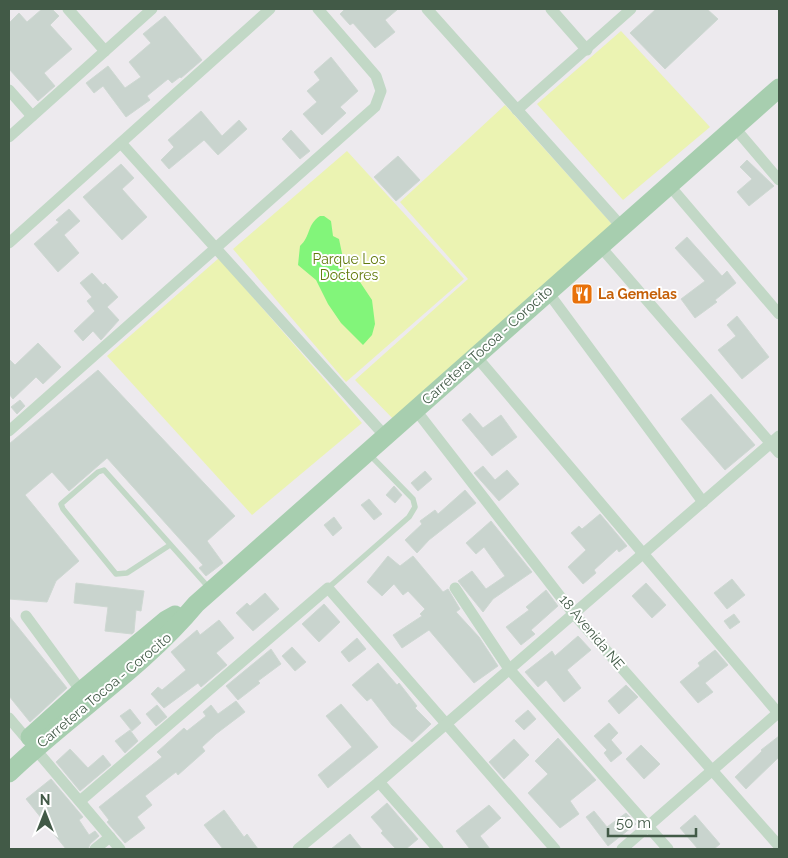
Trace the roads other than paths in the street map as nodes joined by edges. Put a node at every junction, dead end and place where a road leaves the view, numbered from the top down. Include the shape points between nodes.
1 (68, 9) edge
2 (152, 9) edge
3 (270, 9) edge
4 (318, 9) edge
5 (427, 9) edge
6 (551, 9) edge
7 (631, 9) edge
8 (587, 50) junction
9 (105, 51) junction
10 (779, 88) edge
11 (9, 90) edge
12 (517, 110) junction
13 (32, 116) junction
14 (734, 127) junction
15 (9, 137) edge
16 (121, 143) junction
17 (779, 180) edge
18 (669, 184) junction
19 (621, 226) junction
20 (9, 243) edge
21 (600, 245) junction
22 (214, 248) junction
23 (547, 291) junction
24 (779, 314) edge
25 (475, 356) junction
26 (415, 409) junction
27 (9, 431) edge
28 (385, 436) junction
29 (775, 439) edge
30 (367, 451) junction
31 (779, 453) edge
32 (703, 502) junction
33 (170, 544) junction
34 (643, 553) junction
35 (328, 588) junction
36 (455, 588) dead end
37 (211, 590) junction
38 (196, 604) junction
39 (573, 613) junction
40 (26, 616) dead end
41 (509, 670) junction
42 (81, 690) junction
43 (779, 713) edge
44 (9, 718) edge
45 (446, 723) junction
46 (30, 745) junction
47 (9, 756) edge
48 (712, 771) junction
49 (9, 773) edge
50 (379, 782) junction
51 (80, 802) junction
52 (648, 826) junction
53 (110, 837) junction
54 (779, 846) edge
55 (95, 849) edge
56 (120, 849) edge
57 (298, 849) edge
58 (438, 849) edge
59 (555, 849) edge
60 (622, 849) edge
61 (668, 849) edge

1 - 9 street
2 - 9 street
3 - 16 street
4 - 22 street via 376,76 381,91 375,106
5 - 12 street
6 - 8 street
7 - 8 street
8 - 12 street
9 - 13 street
10 - 14 main road, Carretera Tocoa - Corocito
11 - 13 street
12 - 19 street
13 - 15 street
14 - 17 street
14 - 18 main road, Carretera Tocoa - Corocito
16 - 20 street
16 - 22 street
18 - 19 main road, Carretera Tocoa - Corocito
18 - 24 street
19 - 21 main road, Carretera Tocoa - Corocito
21 - 23 main road, Carretera Tocoa - Corocito
21 - 29 street
22 - 27 street
22 - 28 street
23 - 25 main road, Carretera Tocoa - Corocito
23 - 32 street
25 - 26 main road, Carretera Tocoa - Corocito
25 - 34 street
26 - 28 main road, Carretera Tocoa - Corocito
26 - 39 street, 18 Avenida NE
28 - 30 main road, Carretera Tocoa - Corocito
29 - 31 street
29 - 32 street
30 - 35 lane via 413,498 415,507 408,517
30 - 37 main road, Carretera Tocoa - Corocito
32 - 34 street
33 - 33 lane via 104,470 61,504 116,574 127,573
33 - 37 lane
34 - 39 street
34 - 43 street
35 - 45 street
35 - 51 street
36 - 41 street
37 - 38 main road, Carretera Tocoa - Corocito
38 - 42 main road, Carretera Tocoa - Corocito via 166,620
38 - 46 main road, Carretera Tocoa - Corocito via 174,630 94,701
39 - 41 street
39 - 48 street, 18 Avenida NE
40 - 42 street
41 - 45 street
41 - 52 street
42 - 46 main road, Carretera Tocoa - Corocito
43 - 48 street
44 - 46 street
45 - 50 street
45 - 59 street
46 - 47 main road, Carretera Tocoa - Corocito
46 - 49 main road, Carretera Tocoa - Corocito
46 - 51 street
48 - 52 street
48 - 54 street, 18 Avenida NE
50 - 57 street
50 - 58 street
51 - 53 street
52 - 60 street
52 - 61 street
53 - 55 street
53 - 56 street

